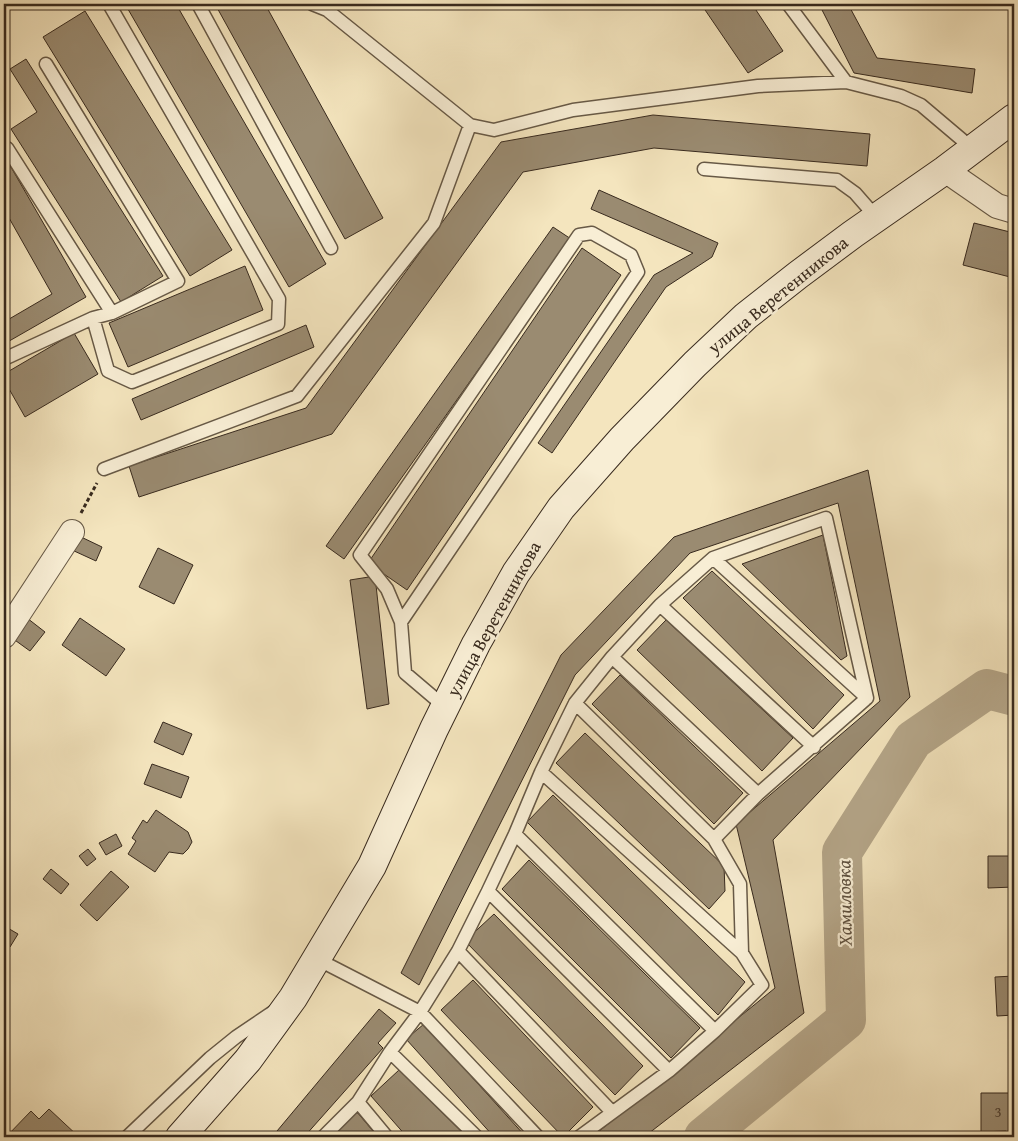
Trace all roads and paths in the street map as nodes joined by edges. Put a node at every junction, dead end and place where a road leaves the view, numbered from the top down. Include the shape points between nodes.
1 (109, 4) edge
2 (198, 4) edge
3 (312, 4) edge
4 (788, 4) edge
5 (329, 7) edge
6 (46, 64) dead end
7 (846, 82) junction
8 (1014, 118) edge
9 (470, 125) junction
10 (7, 148) dead end
11 (973, 149) junction
12 (704, 169) dead end
13 (945, 170) junction
14 (1014, 211) edge
15 (876, 218) junction
16 (331, 248) dead end
17 (112, 313) junction
18 (93, 318) junction
19 (4, 358) edge
20 (104, 469) joint
21 (72, 532) joint
22 (713, 558) junction
23 (660, 605) junction
24 (401, 622) junction
25 (4, 636) edge
26 (612, 657) junction
27 (867, 698) junction
28 (575, 703) junction
29 (445, 707) junction
30 (814, 747) junction
31 (541, 772) junction
32 (758, 794) junction
33 (516, 834) junction
34 (714, 838) junction
35 (488, 891) junction
36 (458, 951) junction
37 (742, 953) junction
38 (317, 959) junction
39 (293, 998) junction
40 (420, 1012) junction
41 (715, 1031) junction
42 (390, 1052) junction
43 (669, 1071) junction
44 (358, 1102) junction
45 (612, 1112) junction
46 (127, 1137) edge
47 (180, 1137) edge
48 (322, 1137) edge
49 (387, 1137) edge
50 (477, 1137) edge
51 (538, 1137) edge
52 (579, 1137) edge

1 - 18 lane via 279,299 278,324 132,382 108,371
2 - 16 lane
3 - 5 lane
4 - 7 lane
5 - 9 lane
6 - 17 lane via 178,281
7 - 9 lane via 758,86 573,110 494,130
7 - 11 lane via 901,96 921,105
8 - 11 main road, улица Веретенникова
9 - 20 lane via 434,222 297,396
10 - 17 lane
11 - 13 main road, улица Веретенникова
12 - 15 lane via 837,180 855,193
13 - 14 street via 997,206
13 - 15 main road, улица Веретенникова
15 - 29 main road, улица Веретенникова via 746,316 622,439 560,508 516,573
17 - 18 lane
18 - 19 lane
20 - 21 path
21 - 25 street
22 - 23 lane
22 - 27 lane
22 - 27 lane via 826,518
23 - 26 lane
23 - 30 lane
24 - 24 lane via 387,589 360,556 579,235 592,233 631,255 638,272
24 - 29 lane via 405,673
26 - 28 lane
26 - 32 lane
27 - 30 lane
28 - 31 lane
28 - 34 lane
29 - 38 main road, улица Веретенникова via 372,866
30 - 32 lane
31 - 33 lane
31 - 37 lane
32 - 34 lane
33 - 35 lane
33 - 41 lane
34 - 37 lane via 740,884
35 - 36 lane
35 - 43 lane
36 - 40 lane
36 - 45 lane
37 - 41 lane via 762,985
38 - 39 main road, улица Веретенникова
38 - 40 lane
39 - 46 lane via 210,1058
39 - 47 main road, улица Веретенникова via 248,1060
40 - 42 lane
40 - 51 lane
41 - 43 lane
42 - 44 lane
42 - 50 lane
43 - 45 lane
44 - 48 lane
44 - 49 lane
45 - 52 lane

